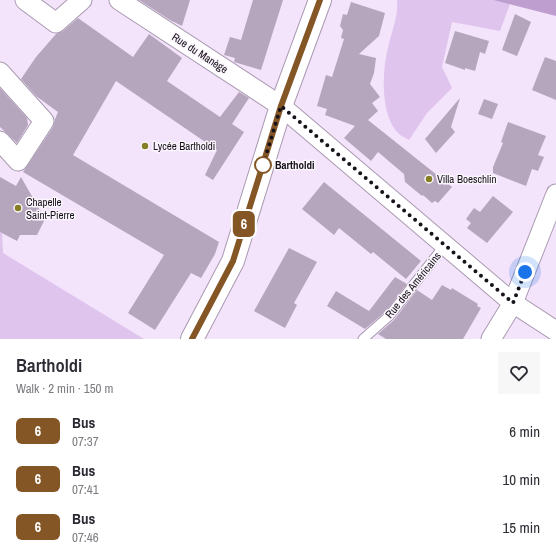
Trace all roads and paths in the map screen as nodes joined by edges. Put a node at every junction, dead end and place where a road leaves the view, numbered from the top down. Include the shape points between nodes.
1 (25, 0) edge
2 (82, 0) edge
3 (119, 0) edge
4 (320, 0) edge
5 (0, 72) edge
6 (281, 106) junction
7 (0, 141) edge
8 (556, 194) edge
9 (445, 246) junction
10 (513, 303) junction
11 (556, 331) edge
12 (192, 339) edge
13 (363, 339) edge
14 (491, 339) edge

1 - 2 street via 56,23
3 - 6 street, Rue du Manège
4 - 6 street
5 - 7 street via 44,121 18,161
6 - 9 street, Rue des Américains
6 - 12 street via 233,261
8 - 10 street
9 - 10 street, Rue des Américains
9 - 13 lane, Rue des Américains via 389,316
10 - 11 street, Rue des Américains
10 - 14 street

